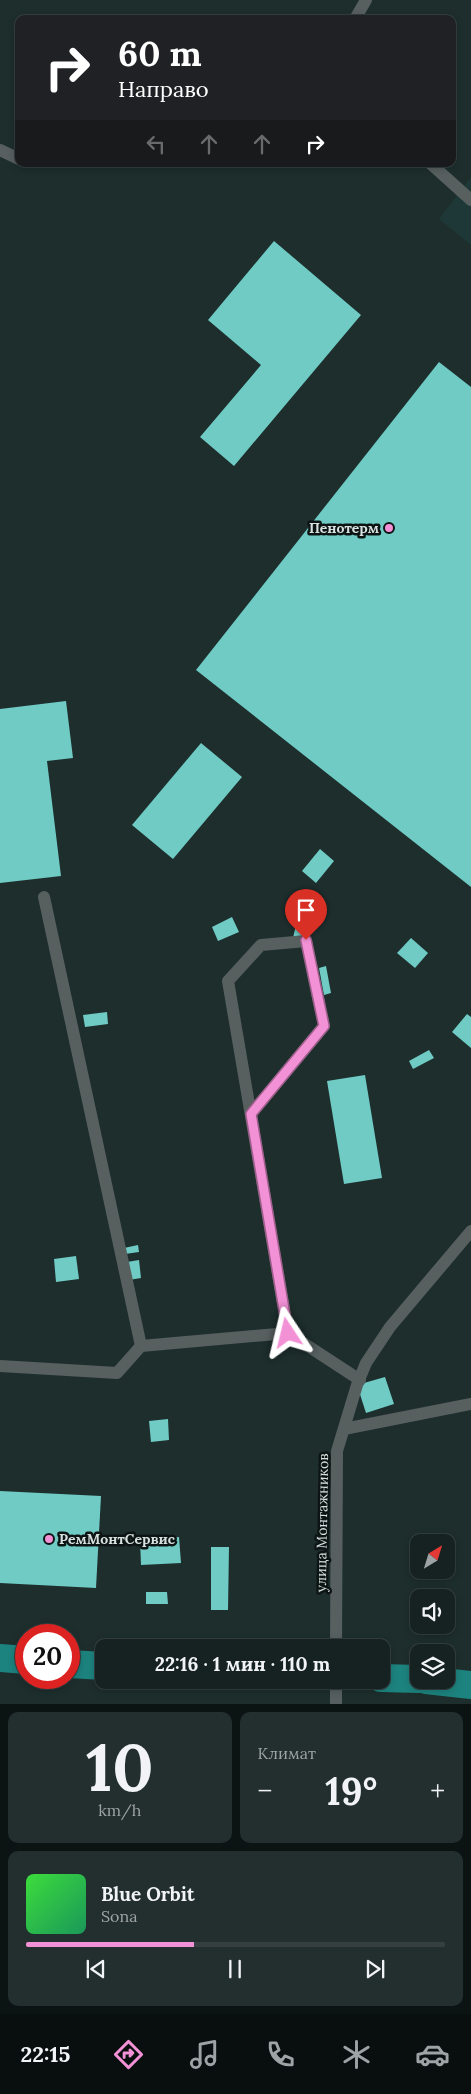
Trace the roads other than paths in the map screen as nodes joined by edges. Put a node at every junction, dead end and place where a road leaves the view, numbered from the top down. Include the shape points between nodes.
1 (366, 0) edge
2 (357, 15) edge
3 (0, 150) edge
4 (15, 157) edge
5 (434, 167) edge
6 (471, 200) edge
7 (44, 897) dead end
8 (251, 1114) junction
9 (471, 1231) edge
10 (288, 1333) junction
11 (141, 1346) junction
12 (0, 1366) edge
13 (360, 1380) junction
14 (471, 1404) edge
15 (344, 1429) junction
16 (336, 1639) edge
17 (336, 1689) edge
18 (336, 1704) edge

1 - 2 street
3 - 4 street
5 - 6 street
7 - 11 street
8 - 8 street via 228,981 261,945 306,940 324,1026
8 - 10 street
9 - 13 street, улица Монтажников via 390,1327 366,1363
10 - 11 street
10 - 13 street
11 - 12 street via 118,1373
13 - 15 street, улица Монтажников
14 - 15 street
15 - 16 street, улица Монтажников via 337,1451
17 - 18 street

